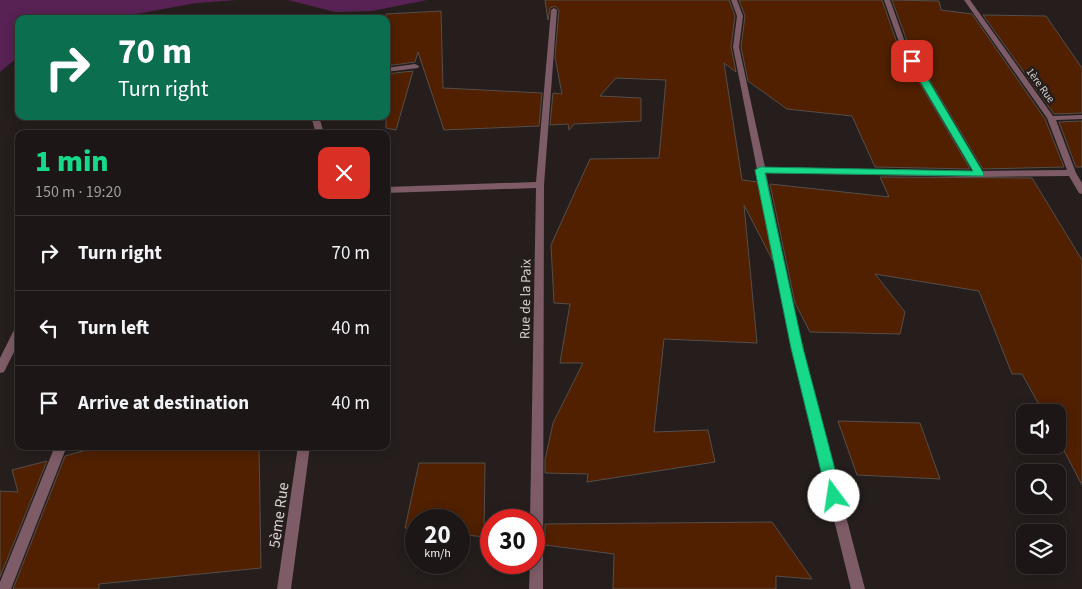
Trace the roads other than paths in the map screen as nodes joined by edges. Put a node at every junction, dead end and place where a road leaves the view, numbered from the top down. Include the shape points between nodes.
1 (734, 0) edge
2 (887, 0) edge
3 (967, 0) edge
4 (554, 10) dead end
5 (415, 66) dead end
6 (390, 69) edge
7 (1082, 117) edge
8 (1051, 118) junction
9 (760, 170) junction
10 (1072, 173) junction
11 (979, 174) junction
12 (540, 185) junction
13 (390, 190) edge
14 (1082, 191) edge
15 (15, 339) edge
16 (0, 369) edge
17 (59, 450) edge
18 (303, 450) edge
19 (4, 589) edge
20 (284, 589) edge
21 (536, 589) edge
22 (858, 589) edge

1 - 9 street via 740,7 736,46
2 - 11 street via 903,45
3 - 8 street, 1ère Rue
4 - 12 street, Rue de la Paix
5 - 6 street
7 - 8 street
8 - 10 street, 1ère Rue
9 - 11 street
9 - 22 street via 797,348
10 - 11 street
10 - 14 street, 1ère Rue
12 - 13 street
12 - 21 street, Rue de la Paix
15 - 16 street
17 - 19 street
18 - 20 street, 5ème Rue

